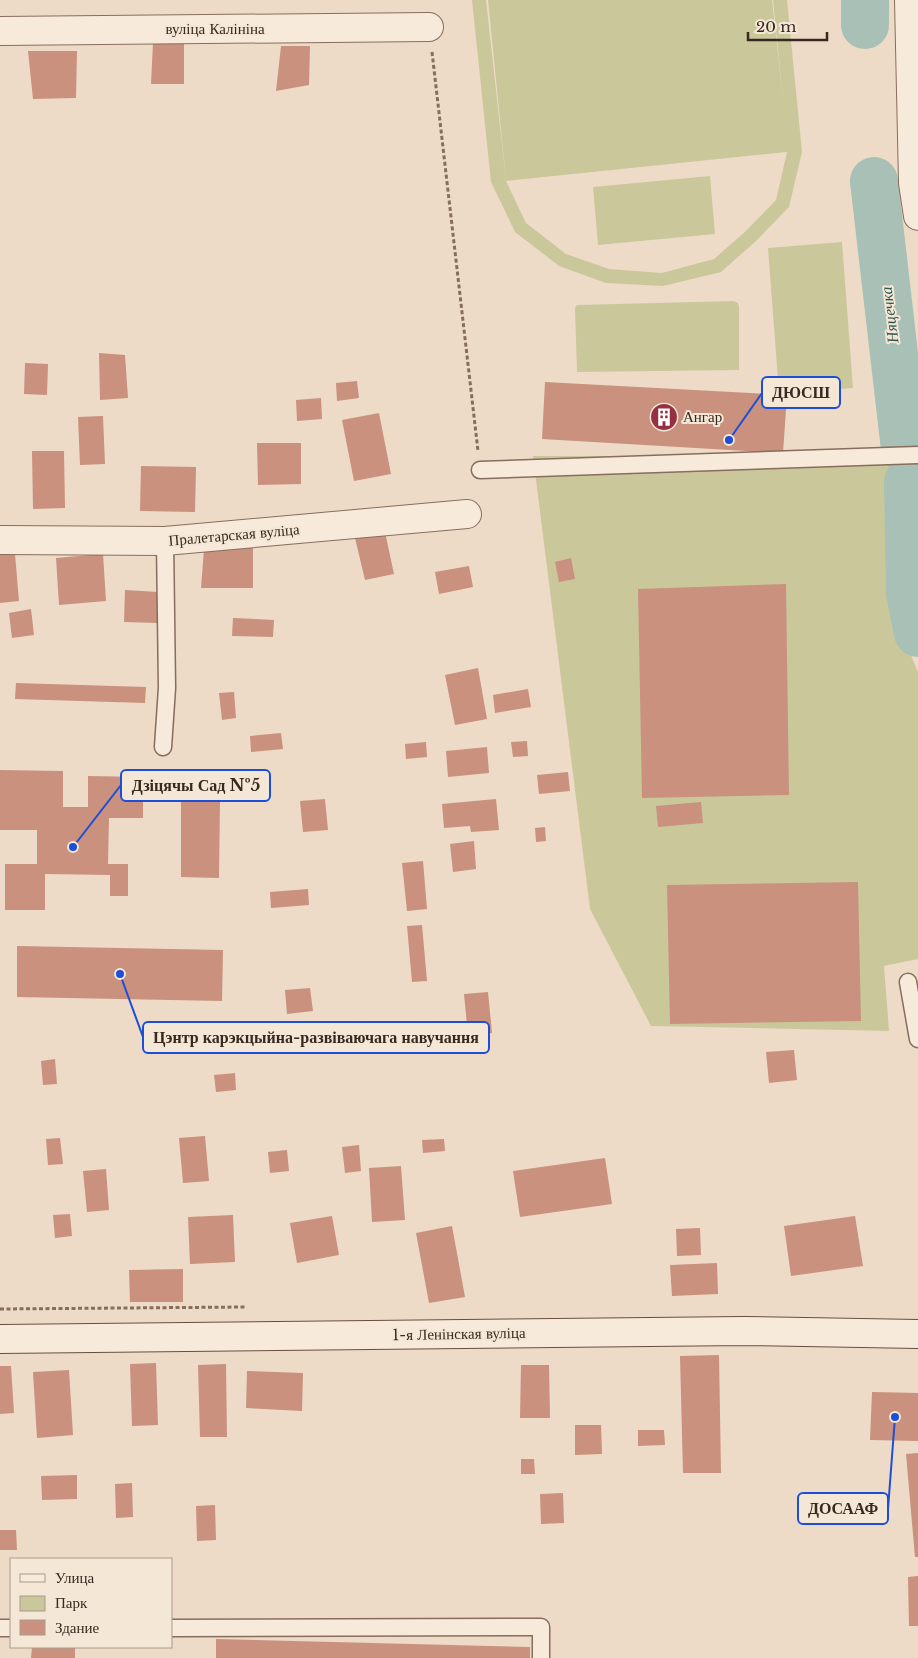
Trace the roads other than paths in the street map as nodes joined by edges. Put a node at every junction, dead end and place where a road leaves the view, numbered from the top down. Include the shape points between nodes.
1 (909, 0) edge
2 (429, 28) road end
3 (0, 31) edge
4 (915, 168) edge
5 (918, 216) edge
6 (918, 455) edge
7 (480, 470) road end
8 (467, 514) dead end
9 (0, 540) edge
10 (165, 541) junction
11 (163, 748) dead end
12 (908, 982) dead end
13 (918, 1038) edge
14 (918, 1334) edge
15 (0, 1339) edge
16 (172, 1628) edge
17 (541, 1658) edge

1 - 4 street
2 - 3 street, вуліца Калініна
4 - 5 street via 913,183
6 - 7 lane
8 - 10 street, Пралетарская вуліца
9 - 10 street, Пралетарская вуліца
10 - 11 lane via 167,688
12 - 13 lane
14 - 15 street, 1-я Ленінская вуліца via 744,1331
16 - 17 lane via 541,1627

